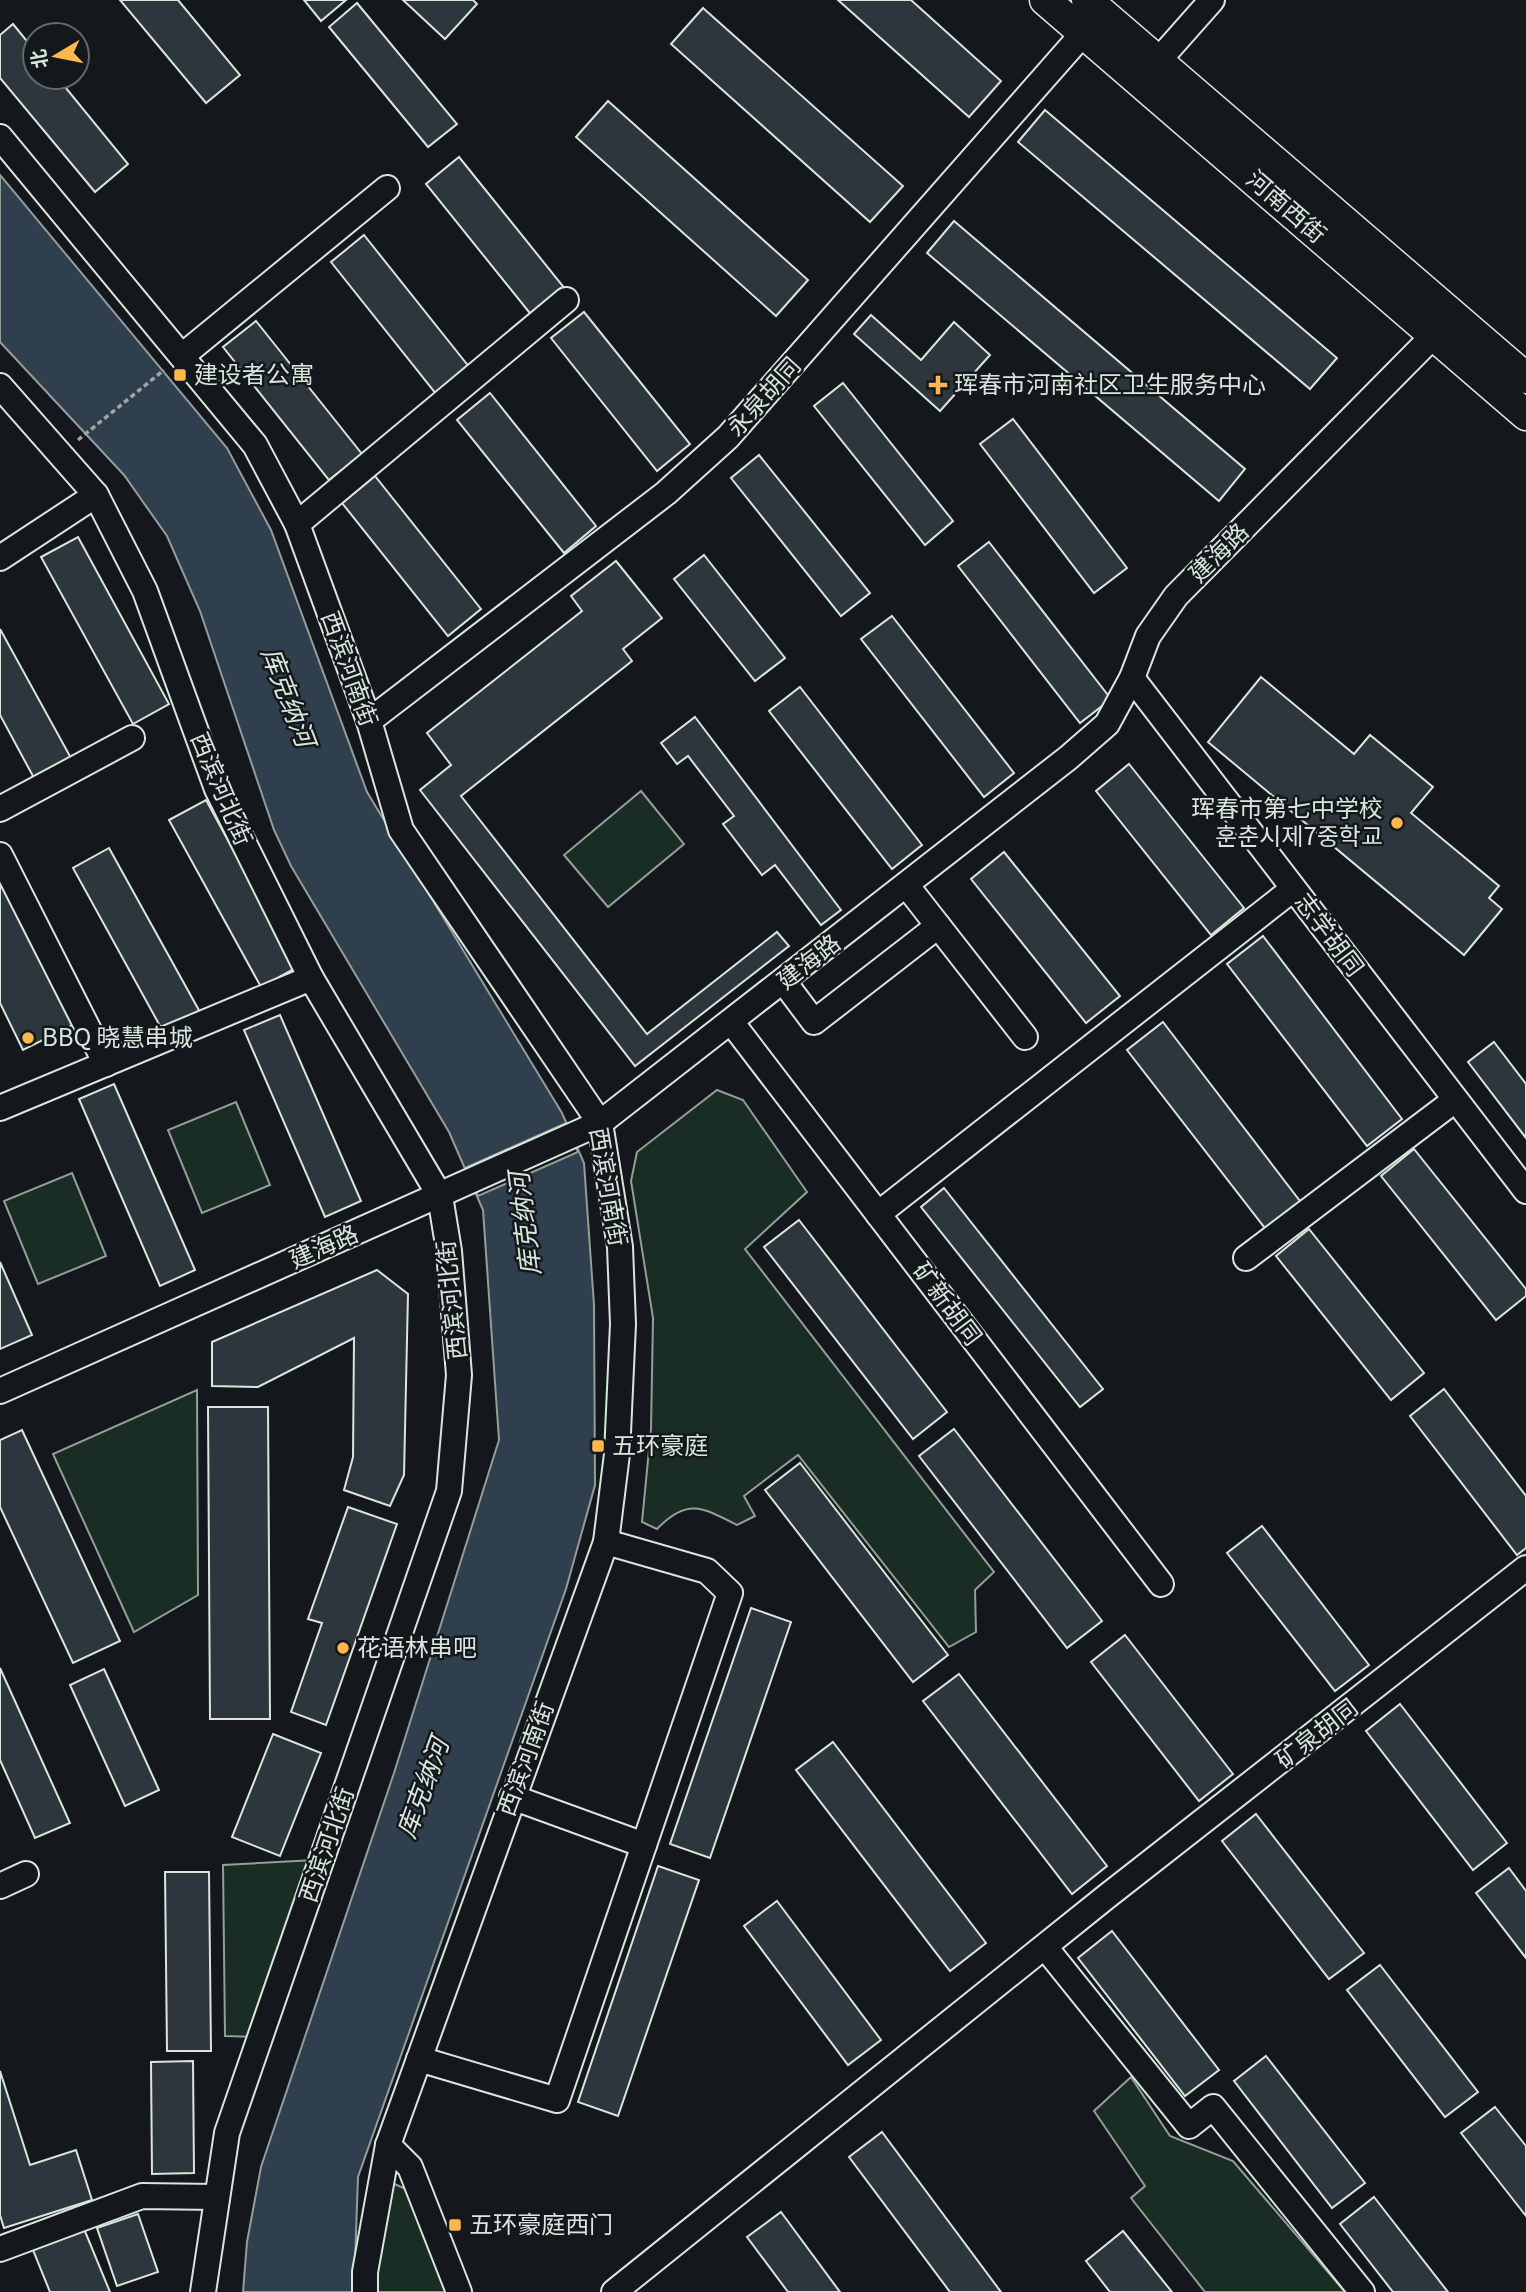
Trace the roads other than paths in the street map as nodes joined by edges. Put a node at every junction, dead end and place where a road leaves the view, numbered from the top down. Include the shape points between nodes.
1 (1045, 0) edge
2 (1212, 0) edge
3 (1091, 15) edge
4 (1158, 61) junction
5 (0, 137) edge
6 (387, 188) dead end
7 (566, 300) dead end
8 (1444, 326) junction
9 (175, 361) junction
10 (1526, 378) edge
11 (0, 386) edge
12 (1526, 415) edge
13 (96, 495) junction
14 (297, 524) junction
15 (0, 558) edge
16 (1132, 678) junction
17 (369, 720) junction
18 (132, 738) dead end
19 (0, 809) edge
20 (0, 855) edge
21 (907, 886) junction
22 (1293, 889) junction
23 (938, 926) junction
24 (311, 978) junction
25 (783, 982) junction
26 (732, 1023) junction
27 (1025, 1037) dead end
28 (106, 1064) junction
29 (1455, 1101) junction
30 (0, 1108) edge
31 (600, 1124) junction
32 (1526, 1191) edge
33 (448, 1192) junction
34 (878, 1214) junction
35 (1246, 1258) dead end
36 (0, 1391) edge
37 (606, 1542) junction
38 (1526, 1568) edge
39 (1161, 1584) dead end
40 (512, 1797) junction
41 (644, 1844) junction
42 (26, 1874) dead end
43 (0, 1886) edge
44 (1045, 1947) junction
45 (419, 2059) junction
46 (388, 2145) junction
47 (217, 2197) junction
48 (0, 2249) edge
49 (203, 2292) edge
50 (365, 2292) edge
51 (459, 2292) edge
52 (614, 2292) edge
53 (1362, 2292) edge

1 - 3 main road, 河南西街
2 - 4 street
3 - 4 main road, 河南西街
3 - 8 main road, 河南西街
3 - 17 street, 永泉胡同 via 729,437 666,492
4 - 8 main road, 河南西街
5 - 9 street, 西滨河南街
6 - 9 street
7 - 14 street
8 - 10 main road, 河南西街
8 - 12 main road, 河南西街
8 - 16 street, 建海路 via 1176,596 1148,636
9 - 14 street, 西滨河南街 via 255,445
11 - 13 street, 西滨河北街
13 - 15 street
13 - 24 street, 西滨河北街 via 145,591 217,789
14 - 17 street, 西滨河南街
16 - 21 street, 建海路 via 1107,724
16 - 22 street, 志学胡同
17 - 31 street, 西滨河南街 via 401,830
18 - 19 street
20 - 28 street
21 - 23 street
21 - 25 street, 建海路
22 - 29 street, 志学胡同
22 - 34 street
23 - 25 street via 814,1022
23 - 27 street
24 - 28 street
24 - 33 street, 西滨河北街
25 - 26 street, 建海路
26 - 31 street, 建海路
26 - 34 street, 矿新胡同
28 - 30 street
29 - 32 street, 志学胡同
29 - 35 street
31 - 33 street, 建海路
31 - 37 street, 西滨河南街 via 620,1247 623,1324 617,1454
33 - 36 street, 建海路
33 - 47 street, 西滨河北街 via 459,1375 449,1490 227,2133
34 - 39 street, 矿新胡同
37 - 40 street, 西滨河南街
37 - 41 street via 707,1571 730,1592
38 - 44 street, 矿泉胡同
40 - 41 street
40 - 45 street, 西滨河南街
41 - 45 street via 556,2100
42 - 43 street
44 - 52 street, 矿泉胡同
44 - 53 street via 1189,2126 1213,2107
45 - 46 street, 西滨河南街
46 - 50 street, 西滨河南街
46 - 51 street via 410,2168
47 - 48 street via 142,2196
47 - 49 street, 西滨河北街

